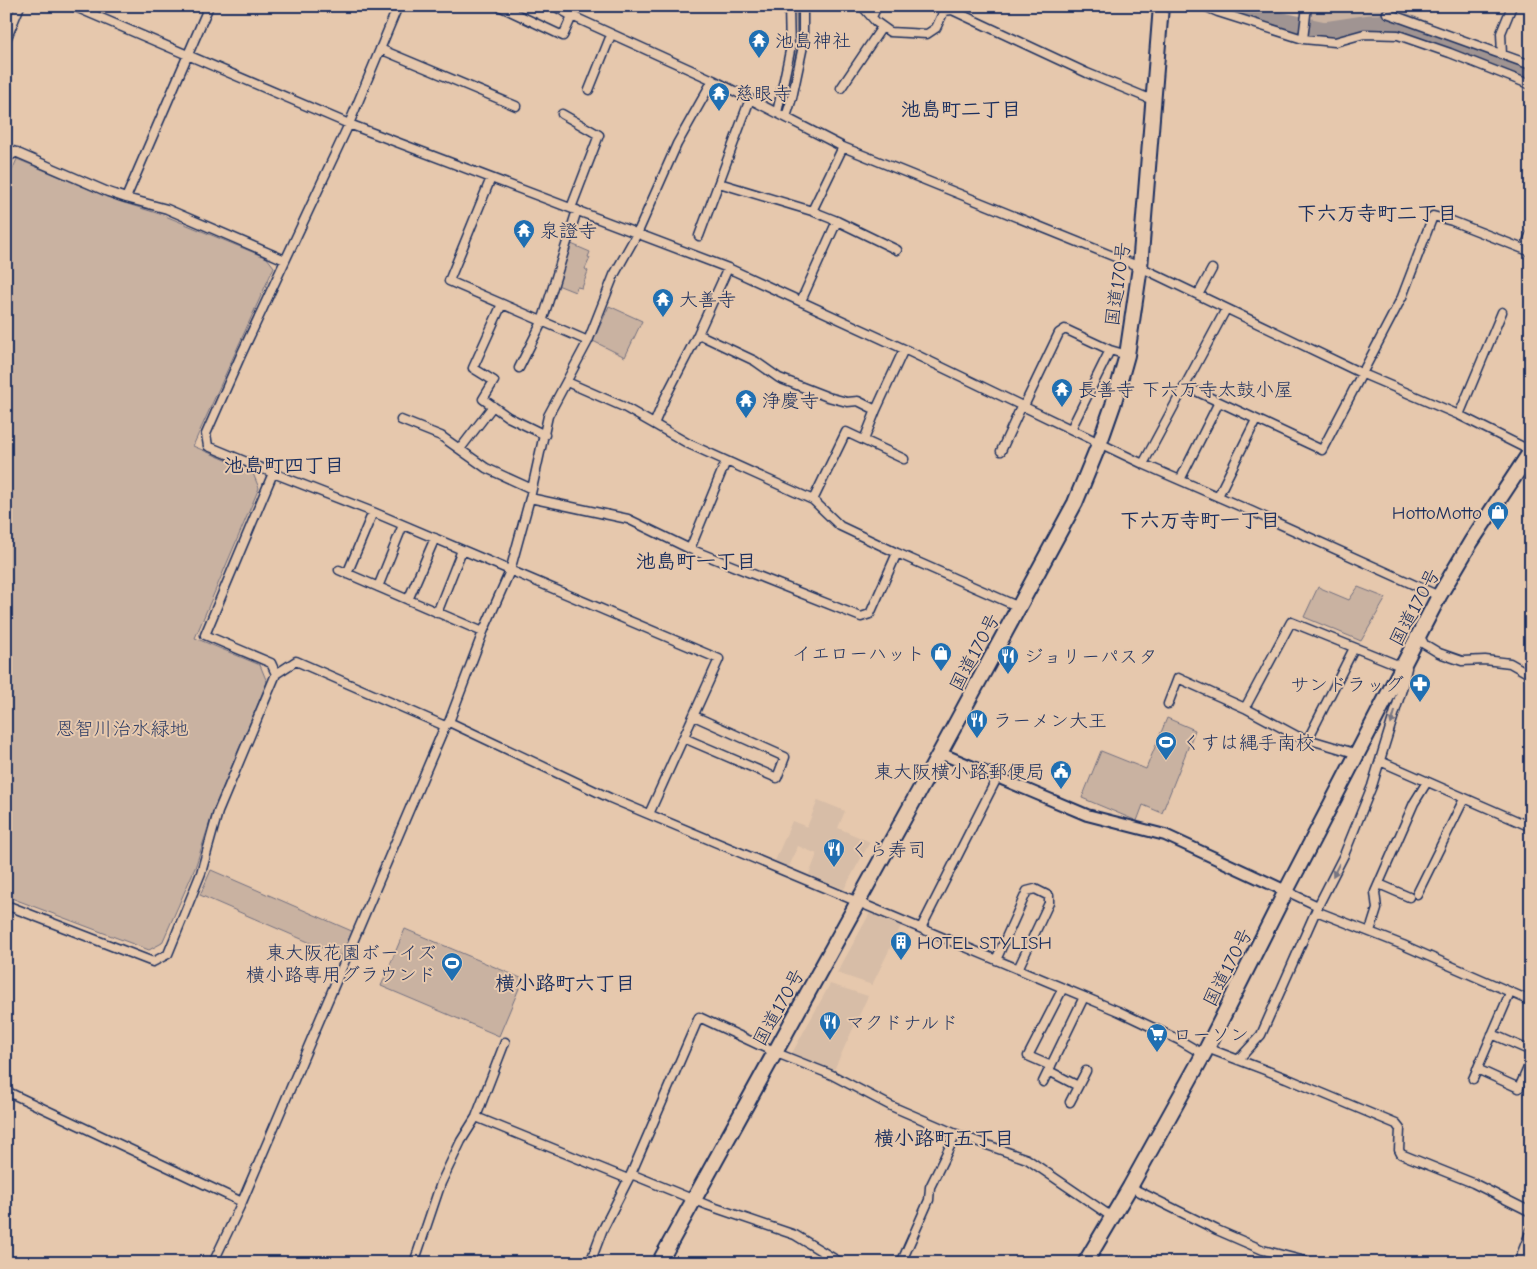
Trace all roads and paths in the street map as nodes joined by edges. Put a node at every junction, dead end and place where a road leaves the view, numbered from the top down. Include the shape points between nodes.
1 (20, 6) edge
2 (74, 6) edge
3 (209, 6) edge
4 (398, 6) edge
5 (499, 6) edge
6 (554, 6) edge
7 (790, 6) edge
8 (803, 6) edge
9 (862, 6) edge
10 (877, 6) edge
11 (1161, 6) edge
12 (1204, 6) edge
13 (1307, 6) edge
14 (1512, 6) edge
15 (945, 9) edge
16 (1387, 13) dead end
17 (572, 16) junction
18 (872, 17) junction
19 (882, 27) junction
20 (611, 35) junction
21 (1303, 39) junction
22 (6, 40) edge
23 (380, 49) junction
24 (188, 54) junction
25 (1502, 55) junction
26 (1531, 65) edge
27 (713, 80) junction
28 (1531, 85) edge
29 (841, 88) dead end
30 (589, 90) dead end
31 (750, 99) junction
32 (1155, 101) junction
33 (516, 106) dead end
34 (777, 112) junction
35 (562, 114) dead end
36 (786, 117) junction
37 (349, 124) junction
38 (843, 147) junction
39 (6, 148) edge
40 (17, 152) junction
41 (6, 158) edge
42 (491, 178) junction
43 (719, 182) junction
44 (126, 198) junction
45 (574, 209) junction
46 (812, 211) junction
47 (837, 221) junction
48 (638, 232) junction
49 (1531, 233) edge
50 (699, 236) dead end
51 (897, 250) dead end
52 (1527, 250) edge
53 (285, 260) junction
54 (1140, 267) junction
55 (728, 268) junction
56 (1212, 269) dead end
57 (1198, 296) junction
58 (801, 302) junction
59 (502, 304) junction
60 (1226, 309) junction
61 (1502, 312) dead end
62 (542, 322) junction
63 (698, 334) junction
64 (588, 340) junction
65 (904, 349) junction
66 (1110, 350) junction
67 (1127, 355) junction
68 (519, 368) dead end
69 (1363, 374) junction
70 (567, 382) junction
71 (1184, 386) junction
72 (1219, 402) junction
73 (493, 406) junction
74 (1023, 406) junction
75 (876, 410) junction
76 (1459, 415) junction
77 (401, 420) dead end
78 (1256, 420) junction
79 (654, 424) junction
80 (1071, 429) junction
81 (545, 434) junction
82 (864, 440) junction
83 (1100, 442) junction
84 (460, 449) junction
85 (1001, 451) dead end
86 (1531, 451) edge
87 (904, 460) dead end
88 (726, 461) junction
89 (1143, 464) junction
90 (273, 472) junction
91 (1180, 480) junction
92 (531, 494) junction
93 (1218, 496) junction
94 (813, 500) junction
95 (373, 512) junction
96 (403, 525) junction
97 (435, 538) junction
98 (690, 549) junction
99 (462, 550) junction
100 (897, 554) junction
101 (339, 570) dead end
102 (510, 571) junction
103 (347, 574) junction
104 (378, 587) junction
105 (1439, 596) junction
106 (408, 600) junction
107 (1020, 607) junction
108 (437, 612) junction
109 (483, 632) junction
110 (1419, 635) junction
111 (1354, 648) junction
112 (1410, 654) junction
113 (1403, 667) junction
114 (276, 674) junction
115 (1531, 675) edge
116 (1168, 704) dead end
117 (1245, 708) junction
118 (694, 716) junction
119 (447, 724) junction
120 (684, 738) junction
121 (1308, 739) junction
122 (940, 753) junction
123 (1358, 754) junction
124 (1380, 762) junction
125 (997, 778) junction
126 (1427, 782) junction
127 (1464, 799) junction
128 (649, 814) junction
129 (1531, 827) edge
130 (1379, 884) junction
131 (1286, 891) junction
132 (1417, 894) dead end
133 (1408, 897) dead end
134 (858, 902) junction
135 (7, 908) edge
136 (1317, 909) junction
137 (921, 928) junction
138 (1370, 931) junction
139 (996, 960) junction
140 (1018, 969) junction
141 (1063, 988) junction
142 (1510, 993) junction
143 (1084, 996) junction
144 (1531, 1001) edge
145 (1492, 1034) junction
146 (505, 1042) dead end
147 (1205, 1051) junction
148 (1531, 1051) edge
149 (774, 1052) junction
150 (1238, 1060) junction
151 (1531, 1061) edge
152 (1050, 1069) junction
153 (1477, 1069) junction
154 (1086, 1071) dead end
155 (1473, 1079) dead end
156 (1043, 1082) dead end
157 (1078, 1086) junction
158 (6, 1092) edge
159 (1070, 1102) dead end
160 (476, 1118) junction
161 (956, 1134) junction
162 (629, 1176) junction
163 (1130, 1187) junction
164 (693, 1200) junction
165 (242, 1202) junction
166 (1531, 1212) edge
167 (1112, 1217) junction
168 (1531, 1230) edge
169 (213, 1263) edge
170 (414, 1263) edge
171 (590, 1263) edge
172 (659, 1263) edge
173 (841, 1263) edge
174 (901, 1263) edge
175 (1085, 1263) edge
176 (1313, 1263) edge
177 (1518, 1263) edge

1 - 22 street
2 - 24 street
3 - 24 street
4 - 23 street
5 - 17 street via 563,36
6 - 17 street
7 - 34 street via 790,51
8 - 36 street via 803,46
9 - 18 street
10 - 18 street
11 - 32 highway, 国道170号
12 - 21 street
13 - 21 street
14 - 25 street via 1501,33
15 - 19 street via 936,28 927,34 890,32
15 - 32 street
16 - 25 street
17 - 20 street
18 - 19 street
19 - 29 street
20 - 27 street
20 - 30 street
21 - 28 street via 1335,42 1364,34 1398,35
23 - 33 street
23 - 37 street
24 - 37 street
24 - 44 street
25 - 26 street
27 - 31 street
27 - 48 street via 677,144
31 - 34 street
31 - 43 street
32 - 54 highway, 国道170号
34 - 36 street
35 - 45 street via 598,135
36 - 38 street
37 - 42 street
37 - 53 street
38 - 46 street
38 - 54 street
39 - 40 street
40 - 41 street
40 - 44 street
42 - 45 street
42 - 59 street via 448,280
43 - 46 street
43 - 50 street
44 - 53 street via 167,209
45 - 48 street
45 - 62 street
46 - 47 street
47 - 51 street
47 - 58 street
48 - 55 street
48 - 64 street via 614,275
49 - 52 street
52 - 69 street via 1433,216 1402,297
53 - 90 street via 206,434 208,446
54 - 57 street
54 - 67 highway, 国道170号
55 - 58 street
55 - 63 street
56 - 57 street
57 - 60 street
58 - 65 street
59 - 62 street
59 - 73 street via 473,368 494,382 483,399
60 - 69 street
60 - 71 street
61 - 76 street
62 - 64 street
62 - 68 street
63 - 75 street via 755,361 779,378 828,397 858,401
63 - 79 street
64 - 70 street
65 - 74 street
65 - 75 street
66 - 67 street
66 - 74 street via 1065,329 1058,333
66 - 80 street
67 - 83 highway, 国道170号
69 - 76 street
69 - 78 street via 1322,450
70 - 79 street
70 - 81 street via 548,416
71 - 72 street
71 - 89 street
72 - 78 street
72 - 91 street
73 - 81 street via 520,424
73 - 84 street
74 - 80 street
74 - 85 street
75 - 82 street
76 - 86 street
77 - 84 street via 441,436
78 - 93 street
79 - 88 street
80 - 83 street
81 - 92 street
82 - 87 street
82 - 94 street via 846,432
83 - 89 street
83 - 107 highway, 国道170号 via 1076,503
84 - 92 street
86 - 105 highway, 国道170号
88 - 94 street
88 - 98 street
89 - 91 street
90 - 95 street
90 - 114 street via 205,635 272,663
91 - 93 street
92 - 98 street via 628,519
92 - 102 street
93 - 105 street
94 - 100 street via 840,526
95 - 96 street
95 - 103 street
96 - 97 street
96 - 104 street
97 - 99 street
97 - 106 street
98 - 100 street via 861,617 870,614
99 - 102 street
99 - 108 street
100 - 107 street
101 - 103 street
102 - 109 street
102 - 118 street via 719,659
103 - 104 street
104 - 106 street
105 - 110 highway, 国道170号
106 - 108 street
107 - 122 highway, 国道170号
108 - 109 street
109 - 119 street
110 - 112 highway, 国道170号
110 - 115 street via 1424,644 1439,653 1462,661 1510,662
111 - 113 street
111 - 117 street via 1291,622
111 - 121 street
112 - 113 highway, 国道170号
112 -> 124 street
113 - 123 highway, 国道170号
114 - 119 street via 296,661
114 - 135 street via 218,812 201,873 168,954 153,962
116 - 117 street via 1178,678
117 - 121 street
118 - 120 street
118 - 120 street via 785,757 777,778
119 - 128 street
119 - 165 street
120 - 128 street
121 - 123 street
122 - 125 street
122 - 134 highway, 国道170号
123 - 131 highway, 国道170号
124 - 126 street
124 -> 136 street via 1344,855
125 - 131 street via 1087,815 1165,835
125 - 137 street
126 - 127 street
126 - 130 street via 1414,803
127 - 129 street
127 - 132 street
128 - 134 street
130 - 133 street
130 - 138 street
131 - 136 street
131 - 147 highway, 国道170号
134 - 137 street
134 - 149 highway, 国道170号
136 - 138 street
136 - 150 street via 1261,1035
137 - 139 street
138 - 142 street
139 - 140 street
139 - 140 street via 1027,891 1035,889 1049,896 1049,903
140 - 141 street
141 - 143 street
141 - 152 street via 1028,1056
142 - 144 street
142 - 145 street
143 - 147 street
143 - 152 street
145 - 148 street
145 - 153 street
146 - 160 street
147 - 150 street
147 - 163 highway, 国道170号
149 - 161 street via 832,1075 891,1106
149 - 162 street via 699,1017
149 - 164 highway, 国道170号
150 - 166 street via 1396,1124 1400,1129 1398,1150 1401,1154 1473,1183
151 - 153 street via 1519,1088
152 - 156 street
152 - 157 street
153 - 155 street
154 - 157 street
157 - 159 street
158 - 165 street
160 - 162 street
160 - 170 street via 461,1141 442,1183
161 - 167 street via 1027,1159
161 - 174 street via 930,1187 929,1200
162 - 164 street
162 - 171 street via 602,1230
163 - 167 highway, 国道170号
163 - 176 street via 1262,1250
164 - 172 highway, 国道170号
164 - 173 street via 795,1235
165 - 169 street
167 - 175 highway, 国道170号
168 - 177 street

